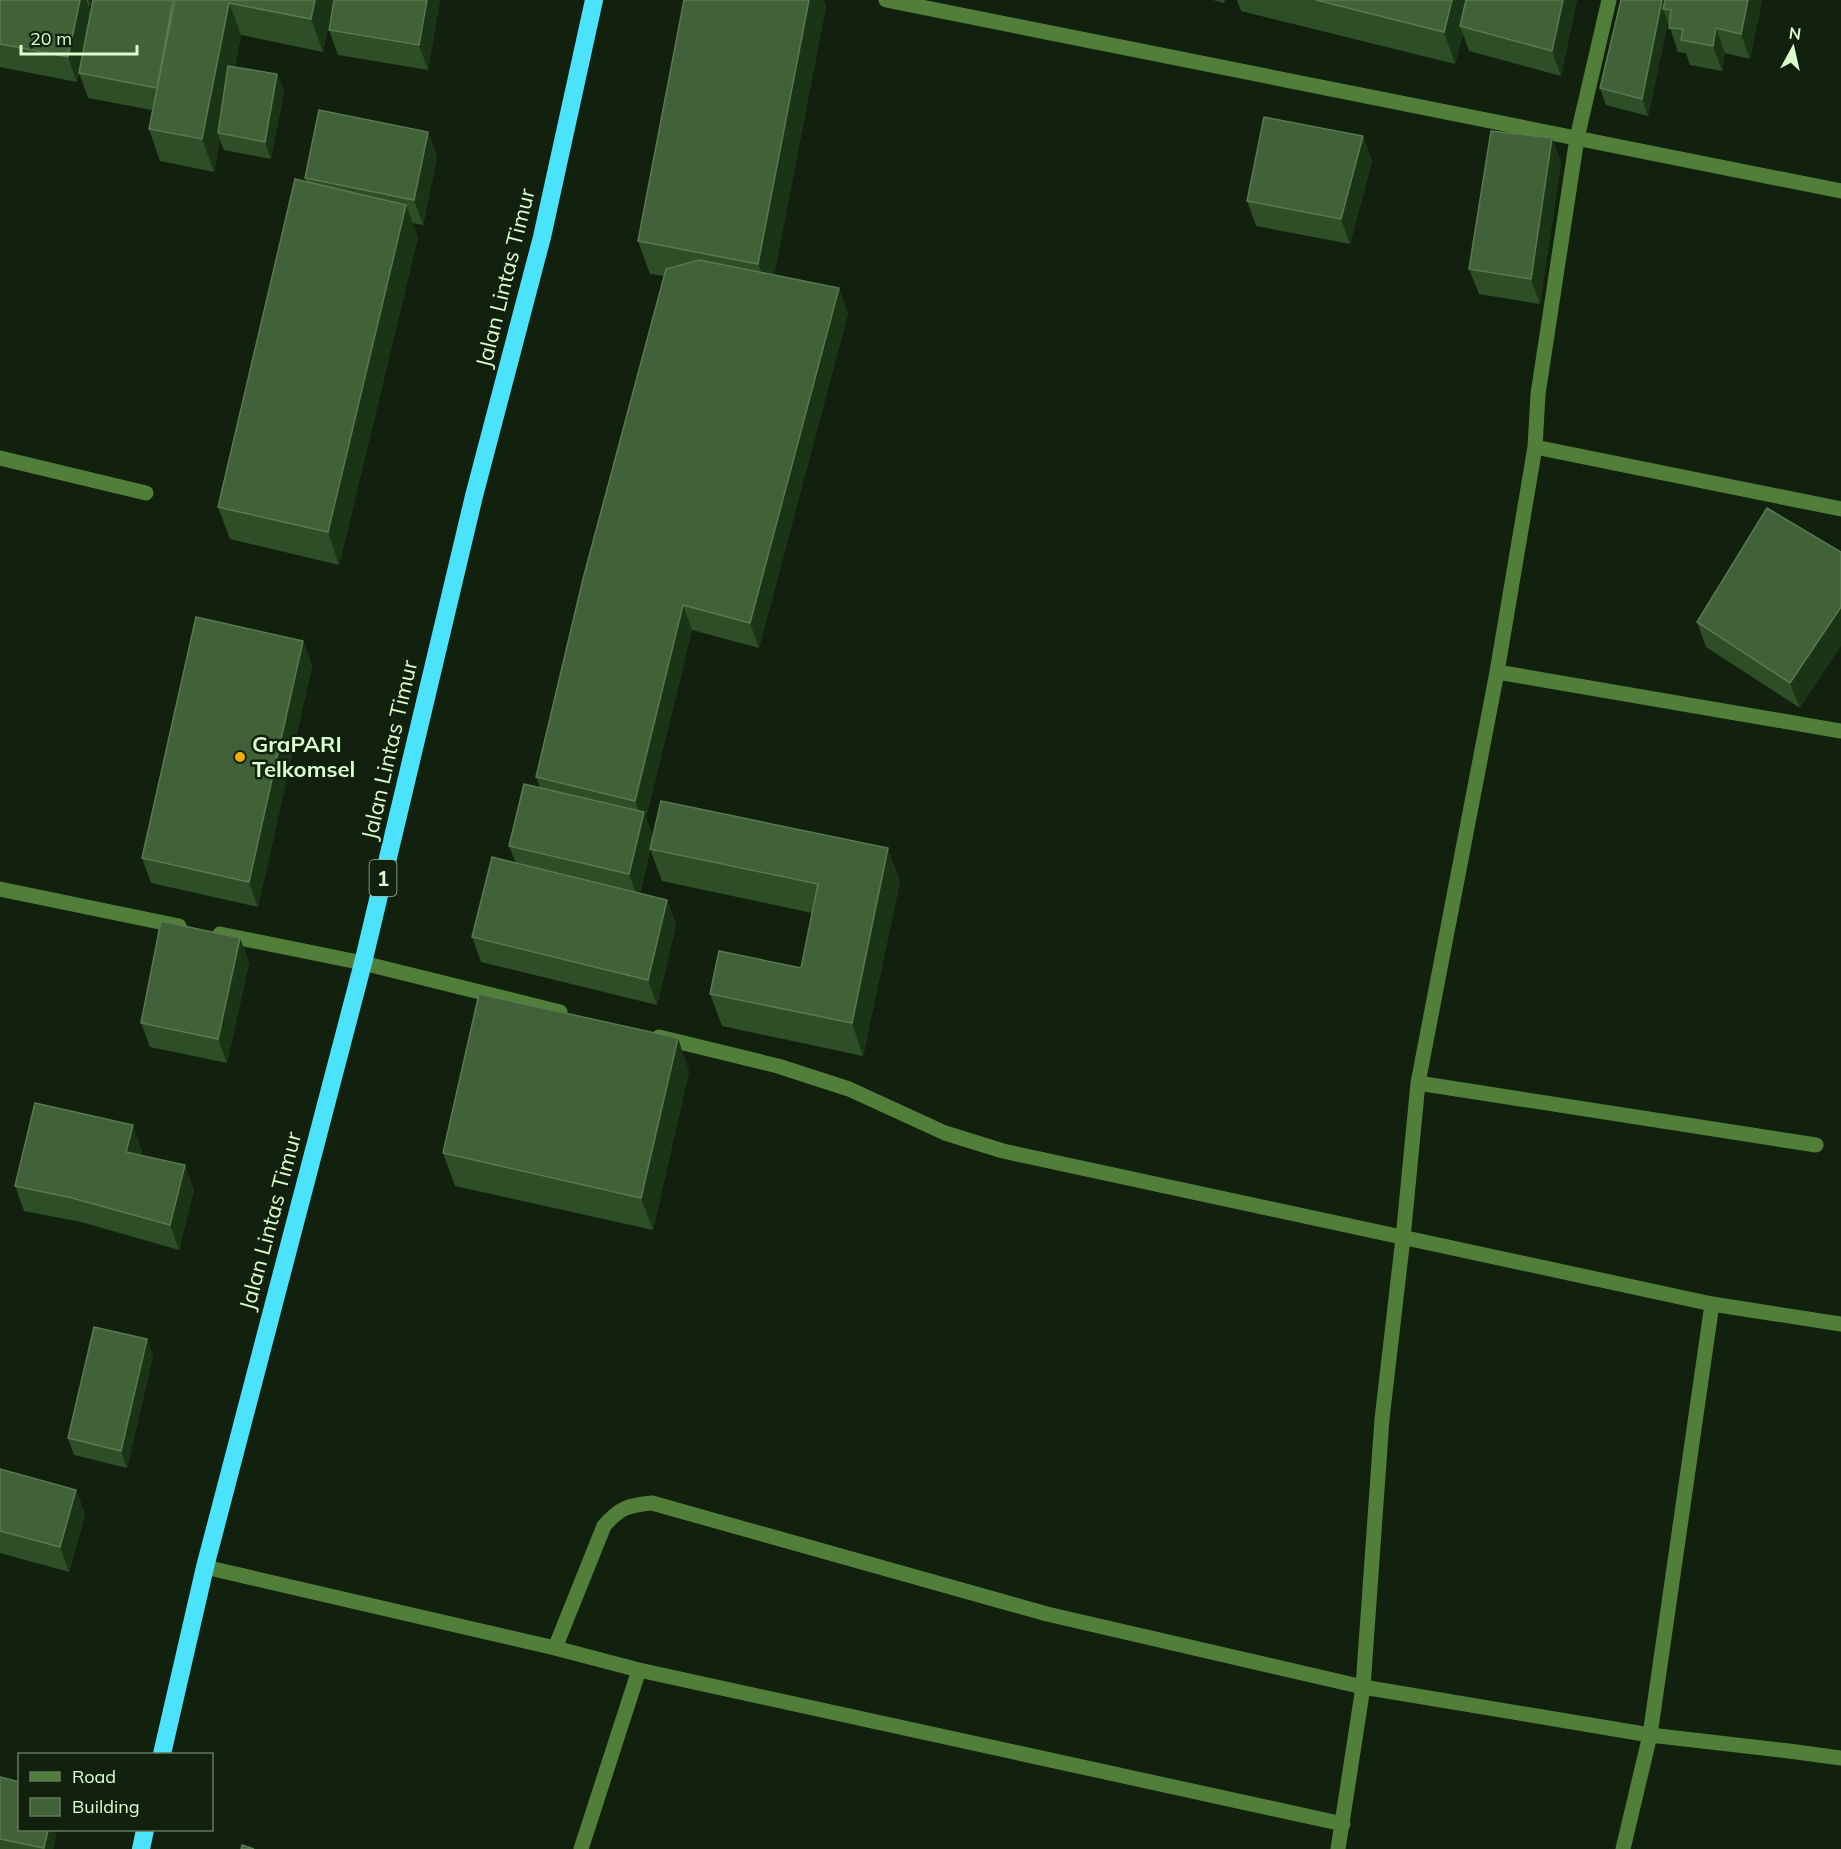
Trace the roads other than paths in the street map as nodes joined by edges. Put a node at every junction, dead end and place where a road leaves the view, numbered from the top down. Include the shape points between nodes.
1 (594, 0) edge
2 (886, 0) edge
3 (1609, 0) edge
4 (1577, 138) junction
5 (1841, 191) edge
6 (1535, 447) junction
7 (0, 458) edge
8 (146, 493) dead end
9 (1841, 509) edge
10 (1497, 672) junction
11 (1841, 731) edge
12 (0, 889) edge
13 (363, 963) junction
14 (570, 1015) edge
15 (640, 1032) edge
16 (1418, 1083) junction
17 (1816, 1145) dead end
18 (1403, 1238) junction
19 (1712, 1304) junction
20 (1841, 1324) edge
21 (205, 1567) junction
22 (555, 1648) junction
23 (639, 1670) junction
24 (1363, 1687) junction
25 (1650, 1736) junction
26 (162, 1753) edge
27 (1841, 1758) edge
28 (1343, 1824) junction
29 (145, 1831) edge
30 (141, 1849) edge
31 (581, 1849) edge
32 (1338, 1849) edge
33 (1623, 1849) edge

1 - 13 highway, Jalan Lintas Timur / 1 via 542,237 474,496
2 - 4 street
3 - 4 street
4 - 5 street
4 - 6 street via 1538,394
6 - 9 street
6 - 10 street
7 - 8 street
10 - 11 street
10 - 16 street
12 - 13 street
13 - 14 street
13 - 21 highway, Jalan Lintas Timur / 1
15 - 18 street via 778,1066 849,1089 945,1133 1003,1151
16 - 17 street
16 - 18 street
18 - 19 street
18 - 24 street via 1382,1419
19 - 20 street
19 - 25 street
21 - 22 street
21 - 26 highway, Jalan Lintas Timur / 1
22 - 23 street
22 - 24 street via 604,1526 623,1508 652,1503 1047,1614
23 - 28 street
23 - 31 street
24 - 25 street
24 - 28 street
25 - 27 street
25 - 33 street
28 - 32 street
29 - 30 highway

